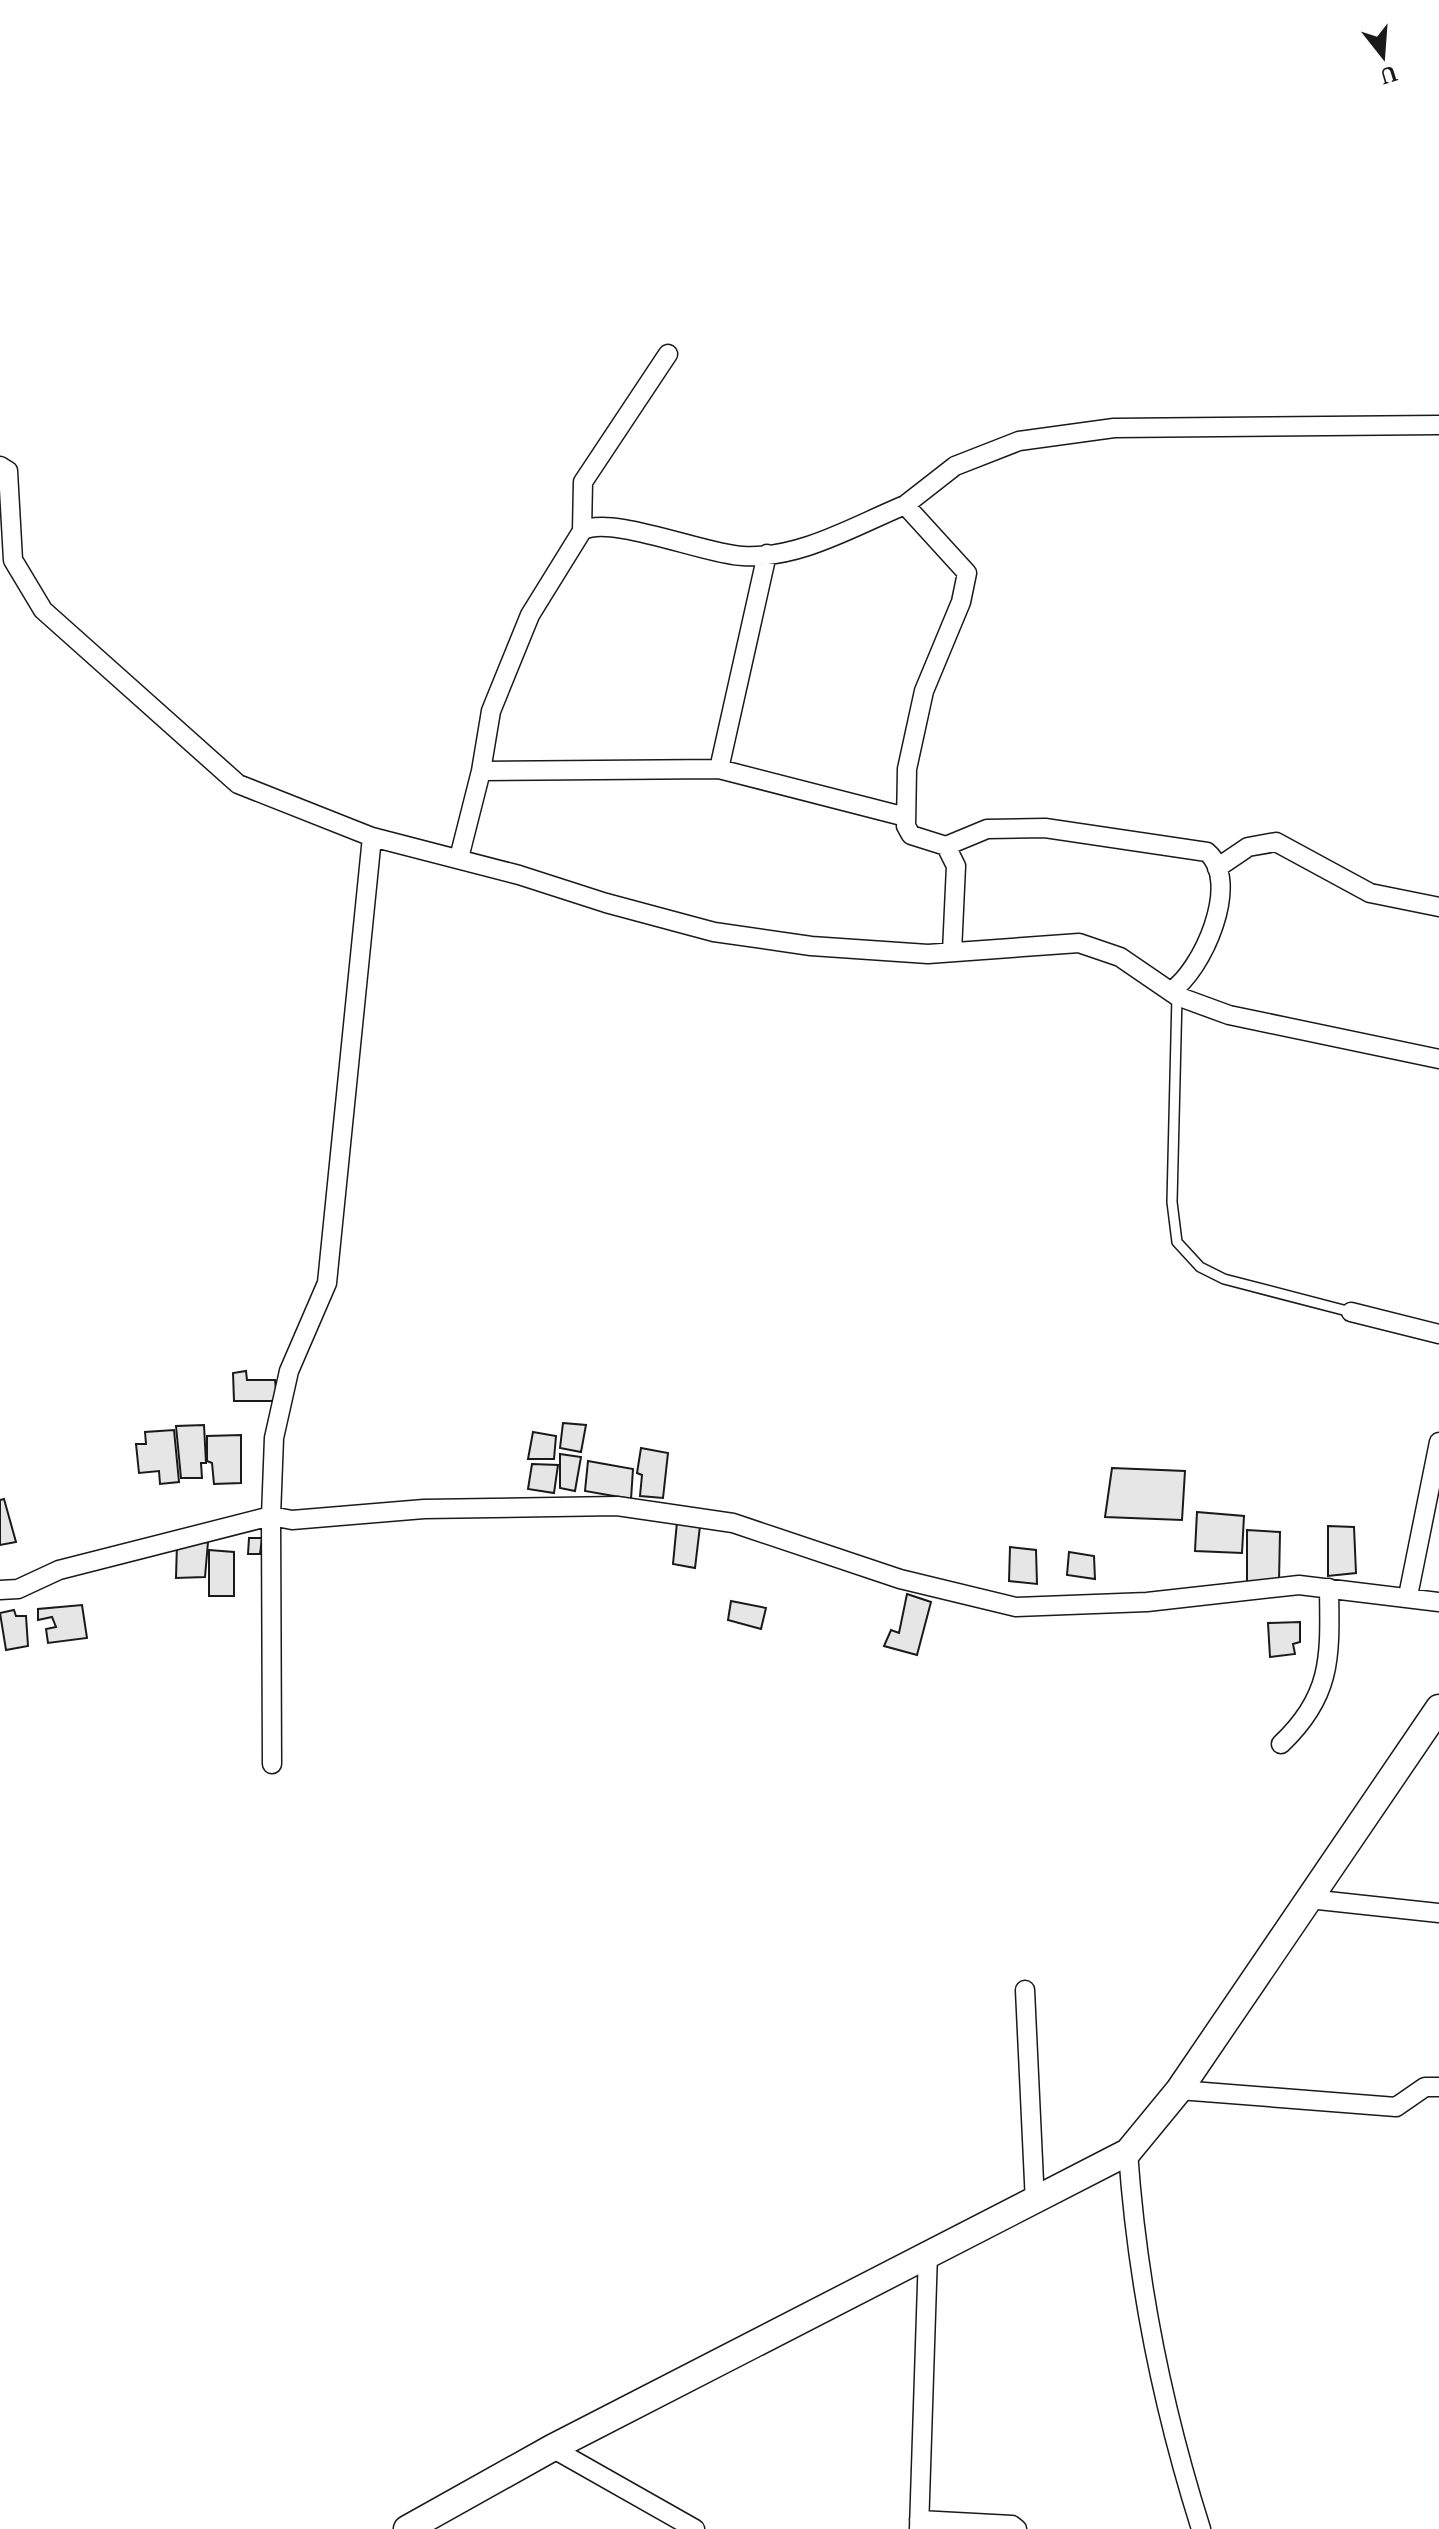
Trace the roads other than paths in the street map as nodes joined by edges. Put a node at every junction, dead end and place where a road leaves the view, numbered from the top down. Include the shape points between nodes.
1 (668, 354) dead end
2 (1439, 425) edge
3 (0, 466) edge
4 (905, 505) junction
5 (582, 531) junction
6 (767, 554) junction
7 (719, 769) junction
8 (481, 771) junction
9 (906, 817) junction
10 (372, 837) junction
11 (946, 846) junction
12 (459, 858) junction
13 (1217, 868) junction
14 (1439, 907) edge
15 (952, 952) junction
16 (1174, 994) junction
17 (1439, 1039) edge
18 (1437, 1059) edge
19 (1351, 1312) joint
20 (1439, 1334) edge
21 (1439, 1442) edge
22 (271, 1516) junction
23 (1329, 1588) junction
24 (0, 1590) edge
25 (1408, 1596) junction
26 (1439, 1602) edge
27 (1439, 1708) edge
28 (1281, 1744) dead end
29 (272, 1764) dead end
30 (1309, 1899) junction
31 (1439, 1913) edge
32 (1025, 1990) dead end
33 (1439, 2087) edge
34 (1179, 2090) junction
35 (1128, 2152) junction
36 (1035, 2203) junction
37 (928, 2253) junction
38 (552, 2448) junction
39 (919, 2524) edge
40 (407, 2529) edge
41 (695, 2529) edge
42 (1017, 2529) edge
43 (1201, 2529) edge

1 - 5 street via 583,482
2 - 4 street via 1114,428 1019,441 955,466
3 - 10 street via 8,471 13,560 43,610 238,784
4 - 6 street via 793,552
4 - 9 street via 967,573 961,602 924,691 907,769
5 - 6 street via 613,527 742,556
5 - 8 street via 530,615 491,711
6 - 7 street
7 - 8 street
7 - 9 street
8 - 12 street
9 - 11 street via 911,835
10 - 12 street
10 - 22 street via 327,1283 289,1371 274,1438
11 - 13 street via 987,829 1045,828 1200,849
11 - 15 street via 956,866
12 - 15 street via 714,932 811,946
13 - 14 street via 1248,847 1276,842 1370,893
13 - 16 street via 1219,916
15 - 16 street via 1079,943 1120,957
16 - 18 street via 1229,1015
16 - 19 lane via 1172,1202 1177,1242 1200,1267 1224,1279
17 - 18 street
19 - 20 street
21 - 25 street
22 - 23 street via 292,1520 424,1509 617,1506 733,1523 900,1579 1016,1607 1147,1602 1299,1585
22 - 24 street
22 - 29 street
23 - 25 street
23 - 28 street via 1330,1650 1324,1686 1301,1726
25 - 26 street
27 - 30 street
30 - 31 street
30 - 34 street
32 - 36 street
33 - 34 street via 1425,2087 1396,2107
34 - 35 street
35 - 36 street
35 - 43 street via 1151,2340 1177,2454
36 - 37 street
37 - 38 street
37 - 39 street
38 - 40 street
38 - 41 street
39 - 42 street

